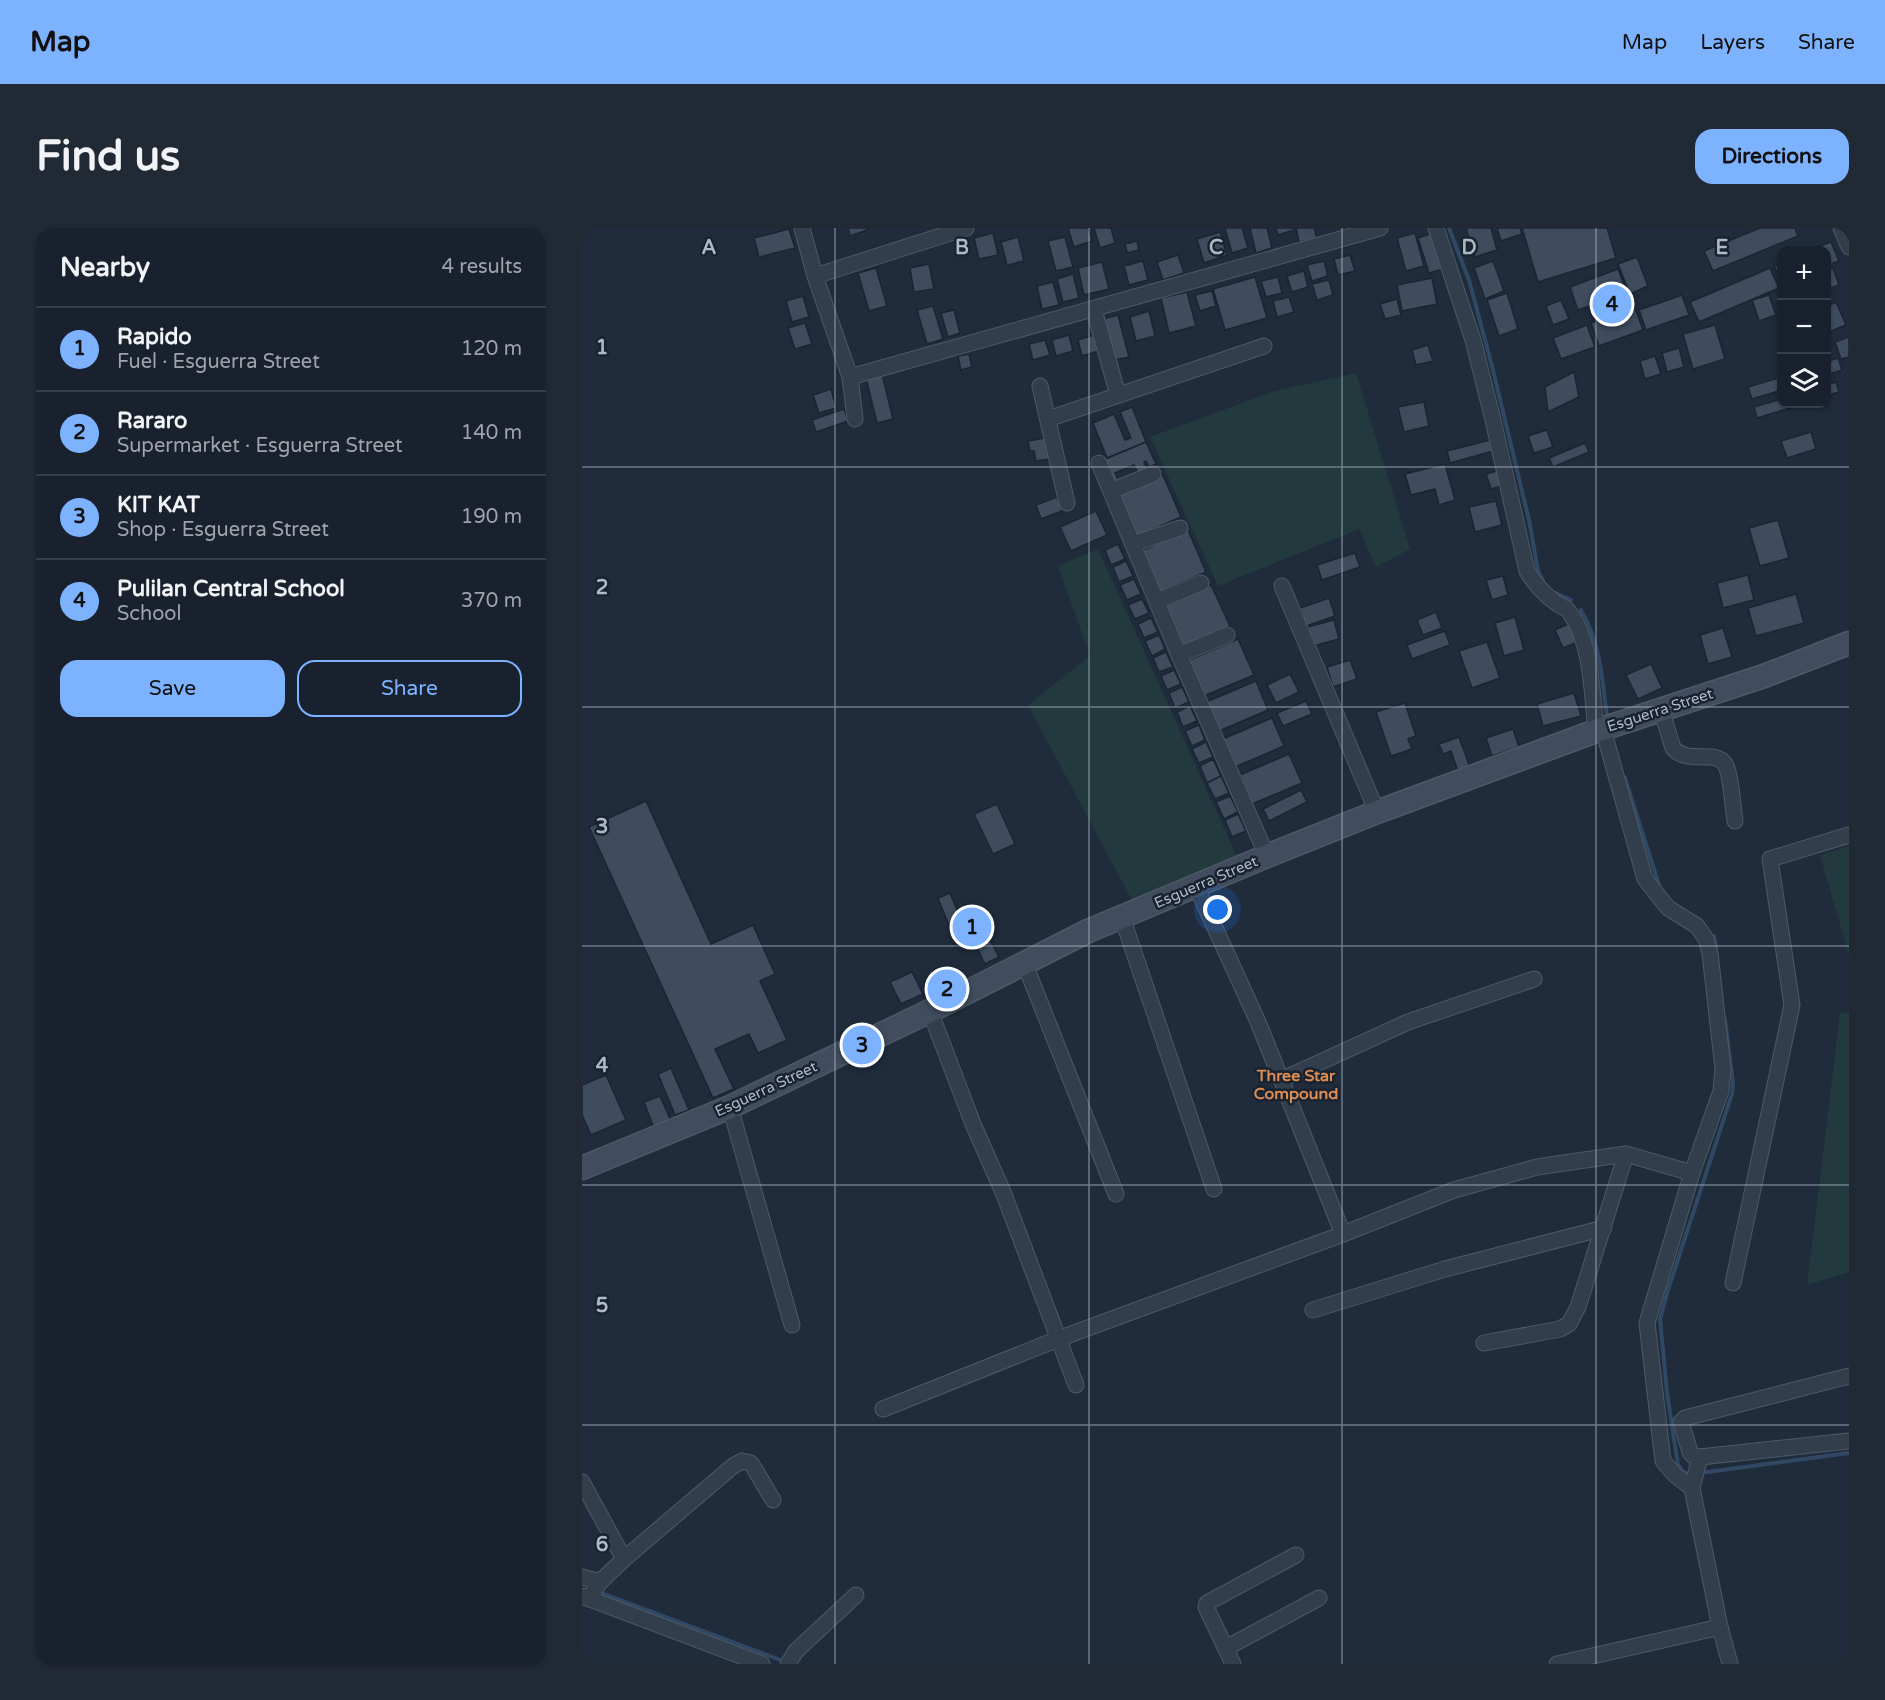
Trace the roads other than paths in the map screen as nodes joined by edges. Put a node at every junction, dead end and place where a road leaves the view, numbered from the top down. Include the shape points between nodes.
1 (802, 228) edge
2 (1380, 228) edge
3 (1436, 228) edge
4 (1842, 228) edge
5 (962, 229) edge
6 (1849, 247) edge
7 (815, 276) junction
8 (1094, 310) junction
9 (1264, 346) dead end
10 (850, 377) junction
11 (1040, 387) dead end
12 (1118, 394) junction
13 (855, 419) dead end
14 (1048, 419) junction
15 (1099, 463) dead end
16 (1153, 474) dead end
17 (1111, 491) junction
18 (1067, 503) dead end
19 (1180, 528) dead end
20 (1133, 544) junction
21 (1202, 583) dead end
22 (1282, 586) dead end
23 (1157, 601) junction
24 (1227, 635) dead end
25 (1849, 643) edge
26 (1179, 655) junction
27 (1661, 709) junction
28 (1600, 730) junction
29 (1377, 812) junction
30 (1735, 822) dead end
31 (1849, 835) edge
32 (1267, 856) junction
33 (1196, 886) junction
34 (1122, 917) junction
35 (1024, 962) junction
36 (1534, 979) dead end
37 (930, 1011) junction
38 (1281, 1080) junction
39 (730, 1107) junction
40 (1626, 1154) junction
41 (582, 1168) edge
42 (1692, 1173) junction
43 (1214, 1189) dead end
44 (1116, 1194) dead end
45 (1604, 1228) junction
46 (1343, 1234) junction
47 (1733, 1283) dead end
48 (1313, 1310) dead end
49 (792, 1325) dead end
50 (1058, 1339) junction
51 (1484, 1343) dead end
52 (1849, 1376) edge
53 (1076, 1384) dead end
54 (883, 1409) dead end
55 (1849, 1441) edge
56 (1700, 1457) junction
57 (582, 1482) edge
58 (1692, 1488) junction
59 (773, 1500) dead end
60 (1296, 1555) dead end
61 (624, 1559) junction
62 (582, 1577) edge
63 (600, 1582) junction
64 (856, 1595) dead end
65 (586, 1598) edge
66 (1319, 1598) dead end
67 (1720, 1627) junction
68 (1226, 1648) junction
69 (789, 1661) edge
70 (762, 1664) edge
71 (1233, 1664) edge
72 (1557, 1664) edge
73 (1730, 1664) edge

1 - 7 street
2 - 8 street
3 - 28 street via 1473,340 1527,572 1536,586 1569,610 1577,624 1586,650
4 - 6 street
5 - 7 street
7 - 10 street
8 - 10 street
8 - 12 street
9 - 12 street
10 - 13 street
11 - 14 street
12 - 14 street
14 - 18 street
15 - 17 street
16 - 17 street
17 - 20 street
19 - 20 street
20 - 23 street
21 - 23 street
22 - 29 street
23 - 26 street
24 - 26 street
25 - 27 main road, Esguerra Street
26 - 32 street
27 - 28 main road, Esguerra Street
27 - 30 street via 1677,753 1717,758 1725,764
28 - 29 main road, Esguerra Street
28 - 42 street via 1645,879 1668,908 1697,926 1710,953 1722,1082
29 - 32 main road, Esguerra Street
31 - 47 street via 1770,859 1792,1005
32 - 33 main road, Esguerra Street
33 - 34 main road, Esguerra Street
33 - 38 street
34 - 35 main road, Esguerra Street
34 - 43 street
35 - 37 main road, Esguerra Street
35 - 44 street
36 - 38 street via 1408,1022
37 - 39 main road, Esguerra Street
37 - 50 street
38 - 46 street
39 - 41 main road, Esguerra Street
39 - 49 street
40 - 42 street
40 - 45 street
40 - 46 street via 1537,1167 1454,1190
42 - 58 street via 1647,1323 1663,1461
45 - 48 street via 1445,1269
45 - 51 street via 1569,1324
46 - 50 street
50 - 53 street
50 - 54 street
52 - 56 street via 1682,1420 1690,1452
55 - 56 street
56 - 58 street
57 - 61 street
58 - 67 street
59 - 61 street via 751,1463 742,1461
60 - 68 street via 1209,1600 1206,1607
61 - 63 street
62 - 63 street
63 - 65 street
64 - 69 street
65 - 70 street
66 - 68 street
67 - 72 street
67 - 73 street
68 - 71 street

